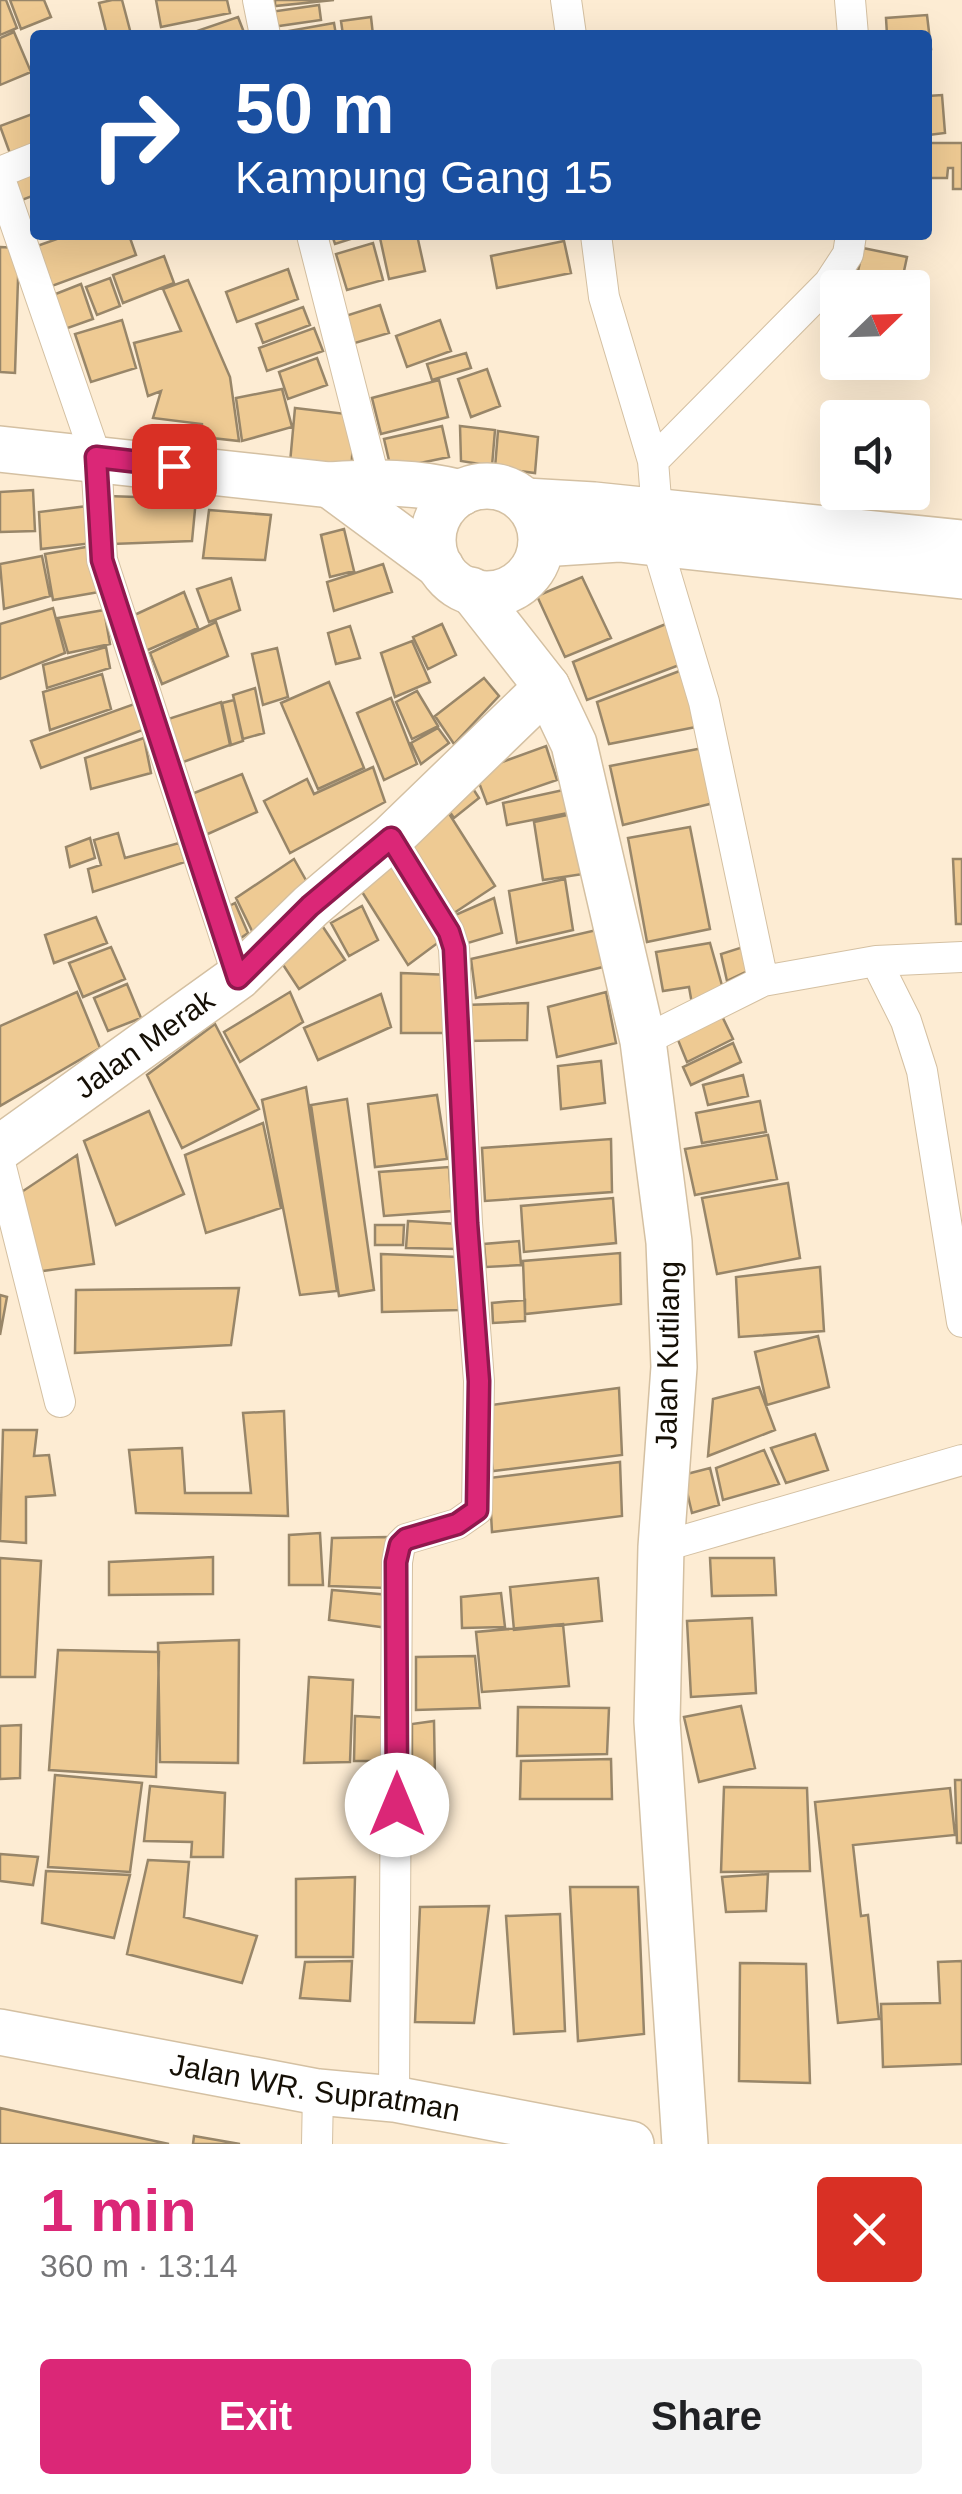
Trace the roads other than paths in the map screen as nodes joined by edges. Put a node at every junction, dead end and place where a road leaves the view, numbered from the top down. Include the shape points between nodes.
1 (258, 0) edge
2 (566, 0) edge
3 (850, 0) edge
4 (264, 30) edge
5 (570, 30) edge
6 (853, 30) edge
7 (30, 160) edge
8 (0, 175) edge
9 (313, 240) edge
10 (597, 240) edge
11 (850, 240) edge
12 (0, 448) edge
13 (96, 457) junction
14 (653, 460) junction
15 (376, 482) junction
16 (330, 485) junction
17 (460, 493) junction
18 (525, 501) junction
19 (644, 532) junction
20 (962, 542) edge
21 (541, 544) junction
22 (829, 545) junction
23 (962, 576) edge
24 (475, 581) junction
25 (540, 678) junction
26 (391, 838) junction
27 (962, 958) edge
28 (876, 961) junction
29 (238, 978) junction
30 (763, 981) junction
31 (642, 1040) junction
32 (0, 1148) edge
33 (0, 1162) edge
34 (962, 1322) edge
35 (60, 1402) dead end
36 (962, 1460) edge
37 (660, 1547) junction
38 (0, 2032) edge
39 (318, 2092) junction
40 (394, 2099) junction
41 (610, 2142) edge
42 (317, 2144) edge
43 (685, 2144) edge

1 - 4 street
2 - 5 street
3 - 6 street
7 - 8 street
8 - 13 street
9 - 15 street
10 - 14 street via 604,297
11 - 14 street via 829,283
12 - 13 street
13 - 16 street
13 - 29 street via 102,560
14 - 19 street
15 - 16 street
15 - 17 street via 432,484
16 - 24 street
17 - 18 street via 494,486
17 - 24 street via 438,518 434,551
18 - 19 street
18 - 21 street
19 - 21 street
19 - 22 street
19 - 30 street via 704,702
20 - 22 street
21 - 24 street via 527,576
22 - 23 street
24 - 25 street, Jalan Kutilang
25 - 26 street, Jalan Merak
25 - 31 street, Jalan Kutilang via 574,744
26 - 29 street, Jalan Merak
26 - 40 street via 454,948 479,1381 477,1510 457,1524 406,1539 396,1562
27 - 28 street
28 - 30 street
28 - 34 street via 922,1071
29 - 32 street, Jalan Merak
30 - 31 street
31 - 37 street, Jalan Kutilang via 670,1260 674,1367
33 - 35 street
36 - 37 street
37 - 43 street, Jalan Kutilang via 657,1721
38 - 39 street, Jalan WR. Supratman
39 - 40 street, Jalan WR. Supratman
39 - 42 street
40 - 41 street, Jalan WR. Supratman

